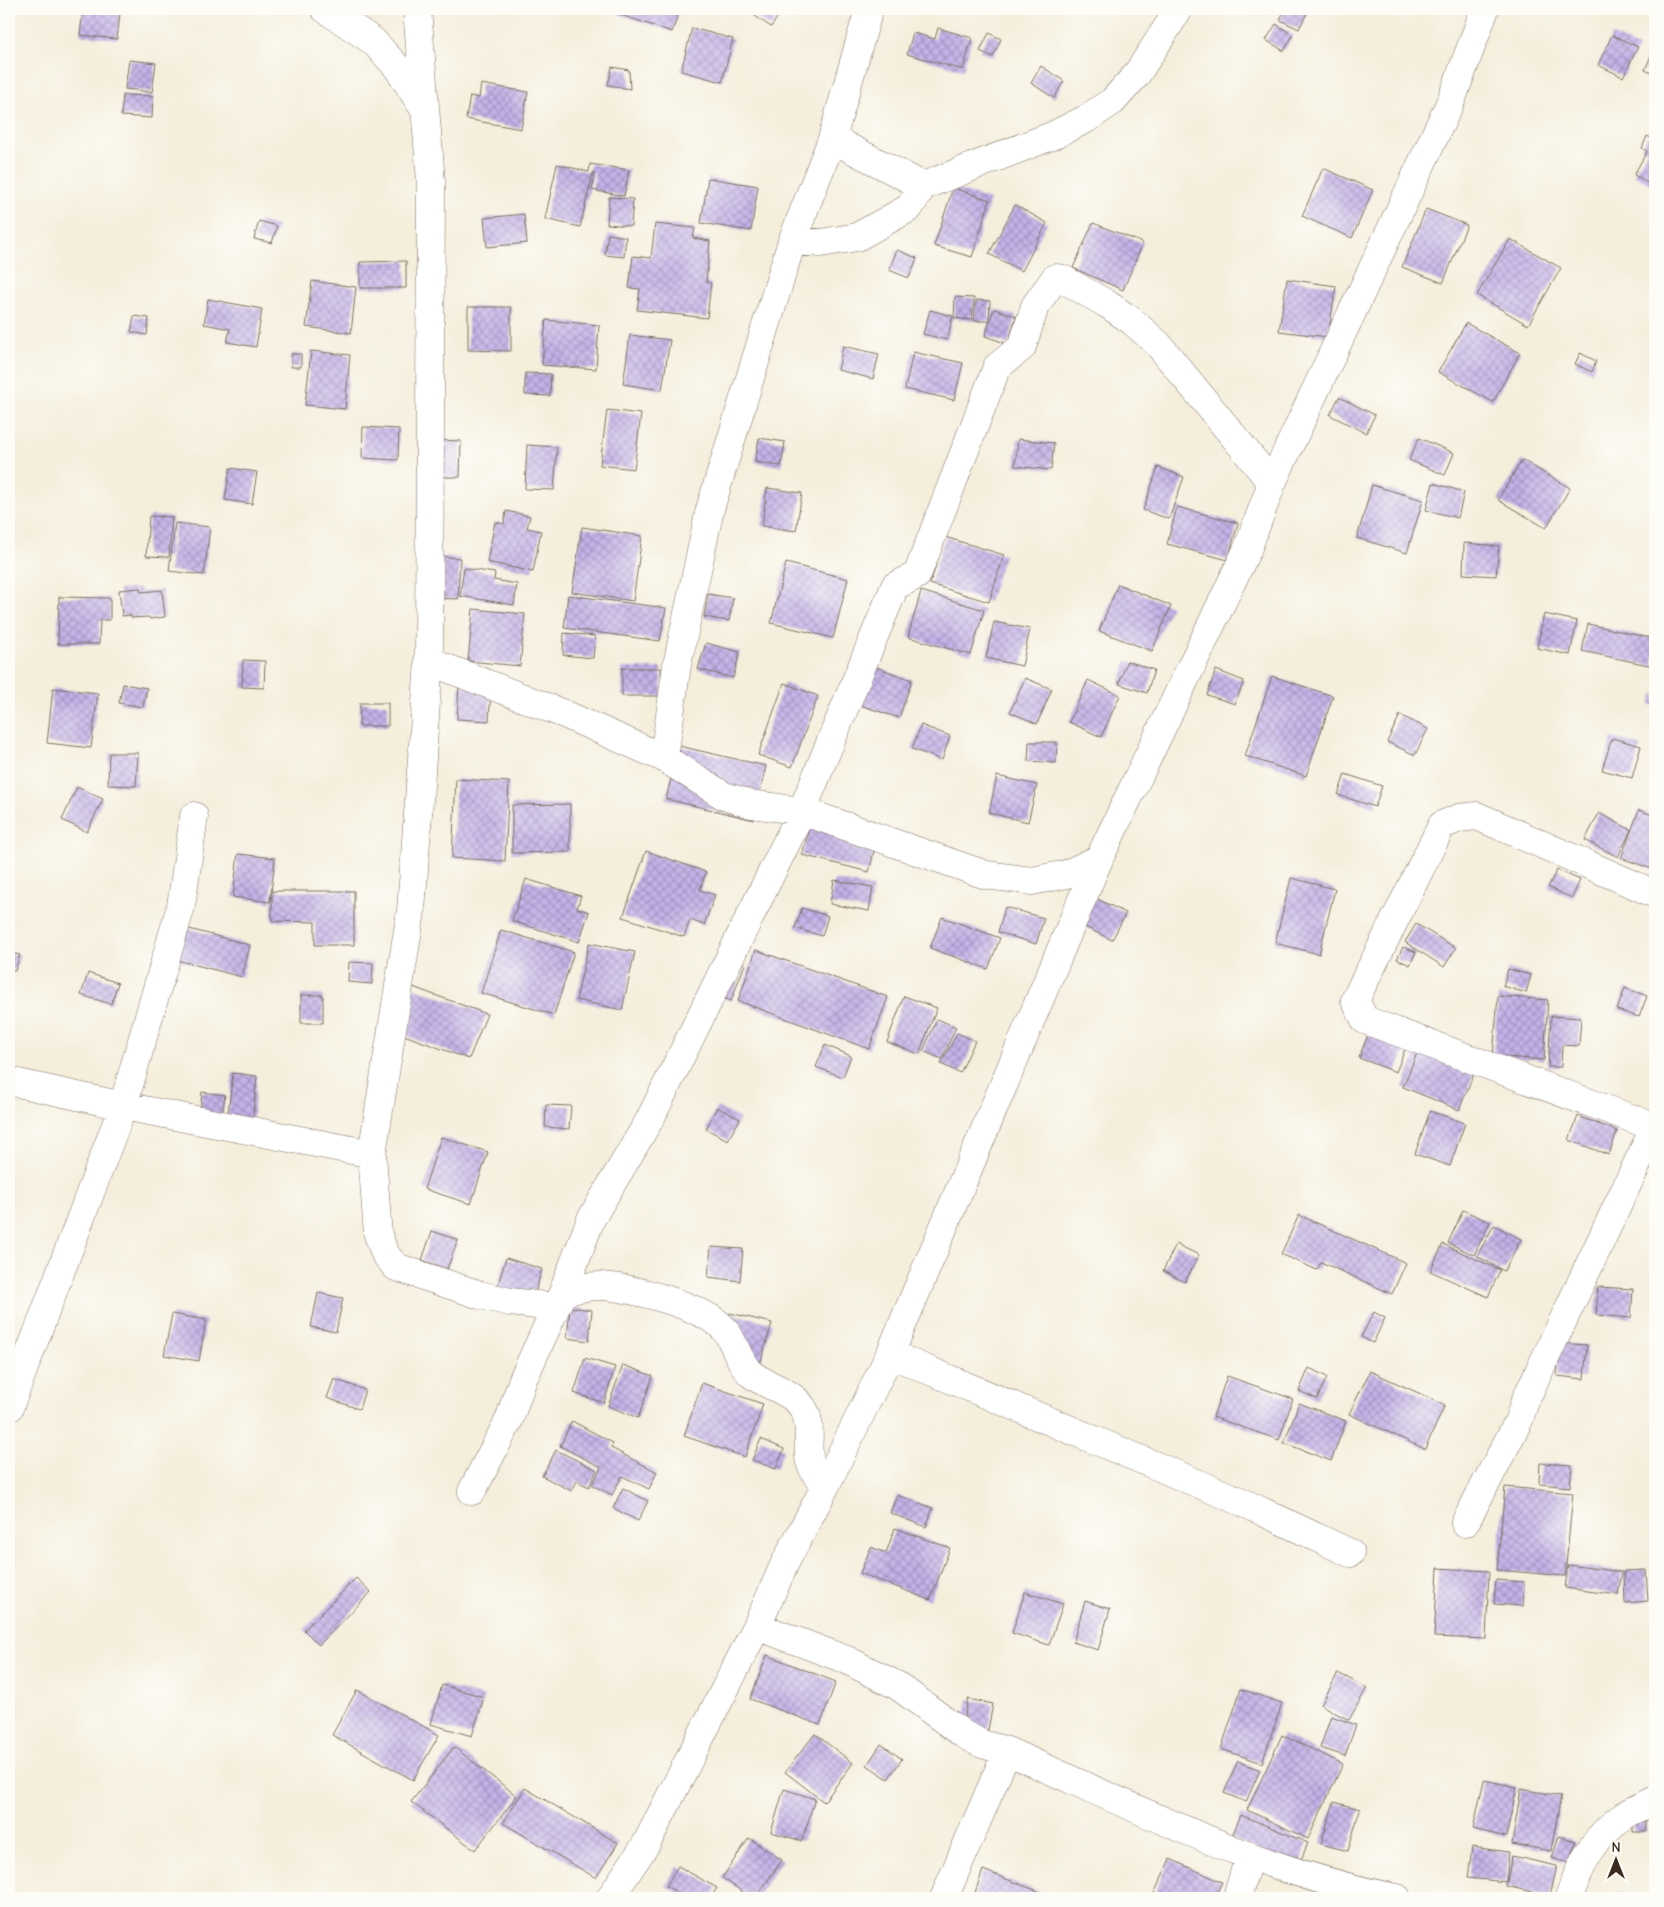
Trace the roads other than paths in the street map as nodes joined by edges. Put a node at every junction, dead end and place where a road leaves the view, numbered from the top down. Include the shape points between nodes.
1 (325, 9) edge
2 (417, 9) edge
3 (869, 9) edge
4 (1179, 9) edge
5 (1485, 9) edge
6 (426, 112) junction
7 (832, 139) junction
8 (923, 186) junction
9 (792, 241) junction
10 (1272, 483) junction
11 (429, 661) junction
12 (664, 758) junction
13 (802, 810) junction
14 (194, 816) dead end
15 (1099, 859) junction
16 (1655, 894) edge
17 (9, 1081) edge
18 (122, 1106) junction
19 (1655, 1126) edge
20 (372, 1154) junction
21 (559, 1300) junction
22 (890, 1354) junction
23 (9, 1408) edge
24 (825, 1486) junction
25 (472, 1491) dead end
26 (1465, 1523) dead end
27 (1350, 1553) dead end
28 (757, 1626) junction
29 (1006, 1751) junction
30 (1655, 1800) edge
31 (1248, 1856) junction
32 (610, 1898) edge
33 (944, 1898) edge
34 (1237, 1898) edge
35 (1398, 1898) edge
36 (1570, 1898) edge

1 - 6 street via 373,41 397,67
2 - 6 street
3 - 7 street
4 - 8 street via 1137,74 1113,101 1086,120
5 - 10 street via 1448,109
6 - 11 street via 431,181
7 - 8 street
7 - 9 street
8 - 9 street via 909,208 857,237 821,244
9 - 12 street via 710,509 677,665
10 - 13 street via 1158,344 1107,304 1063,279 1055,278 1035,306 1022,347 997,367 917,575 895,586
10 - 15 street via 1247,550
11 - 12 street via 564,714
11 - 20 street via 411,911
12 - 13 street via 724,796 751,804
13 - 15 street via 986,875 1014,880 1032,881 1067,874
13 - 21 street via 650,1118 592,1220
14 - 18 street via 181,906
15 - 22 street
16 - 19 street via 1477,816 1459,818 1442,825 1355,1000 1366,1020
17 - 18 street
18 - 20 street
18 - 23 street
19 - 26 street via 1525,1401 1519,1420
20 - 21 street via 378,1235 385,1254 396,1267 510,1302
21 - 24 street via 596,1286 644,1293 671,1301 718,1323 726,1330 750,1372 800,1404 810,1431 809,1457
21 - 25 street via 523,1379 509,1420
22 - 24 street
22 - 27 street via 1242,1502
24 - 28 street
28 - 29 street via 856,1664 898,1686 962,1734
28 - 32 street via 646,1844
29 - 31 street
29 - 33 street
30 - 36 street via 1624,1815 1610,1826 1587,1855 1574,1879
31 - 34 street
31 - 35 street via 1374,1894

